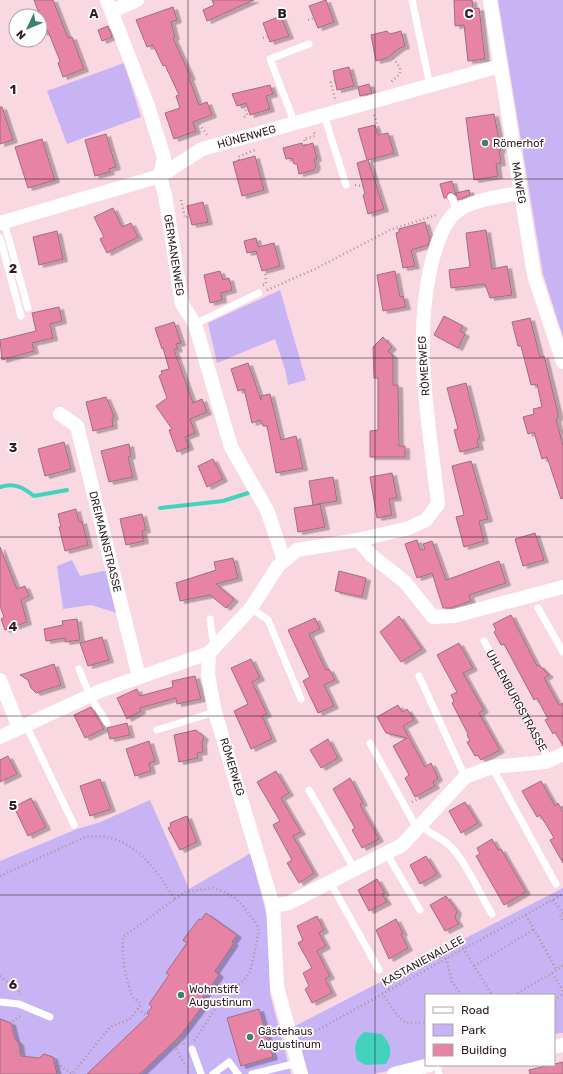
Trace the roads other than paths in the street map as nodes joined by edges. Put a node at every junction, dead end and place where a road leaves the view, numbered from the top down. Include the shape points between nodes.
1 (137, 0) edge
2 (412, 0) edge
3 (490, 0) edge
4 (110, 5) edge
5 (309, 44) dead end
6 (500, 66) junction
7 (430, 87) junction
8 (324, 115) junction
9 (296, 124) junction
10 (160, 176) junction
11 (349, 185) road end
12 (520, 193) junction
13 (451, 197) dead end
14 (456, 212) junction
15 (2, 222) edge
16 (0, 238) edge
17 (258, 291) road end
18 (28, 308) dead end
19 (21, 316) dead end
20 (195, 324) junction
21 (563, 362) edge
22 (60, 414) dead end
23 (358, 540) junction
24 (284, 560) junction
25 (563, 587) edge
26 (251, 608) junction
27 (538, 608) dead end
28 (210, 619) dead end
29 (484, 640) dead end
30 (212, 650) junction
31 (563, 652) edge
32 (79, 669) dead end
33 (419, 676) dead end
34 (139, 677) junction
35 (0, 680) edge
36 (90, 696) junction
37 (301, 699) dead end
38 (215, 712) junction
39 (107, 723) dead end
40 (22, 726) junction
41 (157, 730) dead end
42 (0, 737) edge
43 (370, 743) dead end
44 (563, 754) edge
45 (546, 762) junction
46 (492, 767) junction
47 (465, 777) junction
48 (309, 790) dead end
49 (74, 825) dead end
50 (419, 826) junction
51 (387, 854) junction
52 (355, 870) junction
53 (330, 882) junction
54 (556, 884) dead end
55 (273, 906) junction
56 (420, 910) dead end
57 (492, 914) dead end
58 (379, 970) dead end
59 (0, 1002) edge
60 (50, 1018) dead end
61 (192, 1049) road end
62 (425, 1066) edge
63 (299, 1068) edge
64 (201, 1074) edge
65 (213, 1074) edge
66 (238, 1074) edge
67 (252, 1074) edge
68 (394, 1074) edge

1 - 4 street, GERMANENWEG
2 - 7 lane
3 - 6 street, MAIWEG
4 - 10 street, GERMANENWEG via 148,106 164,158
5 - 9 lane via 270,59
6 - 7 street, HÜNENWEG
6 - 12 street, MAIWEG
7 - 8 street, HÜNENWEG
8 - 9 street, HÜNENWEG
8 - 11 lane
9 - 10 street, HÜNENWEG via 202,148
10 - 15 street, HÜNENWEG
10 - 20 street, GERMANENWEG via 182,304
12 - 14 street via 471,202
12 - 21 street, MAIWEG via 534,275
13 - 14 lane
14 - 23 street, RÖMERWEG via 439,237 428,277 422,325 427,407 438,504 426,520 409,528
15 - 18 lane
16 - 19 lane
17 - 20 lane
20 - 24 street, GERMANENWEG via 231,447 267,510
22 - 34 street, DREIMANNSTRASSE via 77,426
23 - 24 street, RÖMERWEG via 297,550
23 - 25 street via 371,555 405,582 433,617 454,616
24 - 26 street, RÖMERWEG
26 - 30 street, RÖMERWEG
26 - 37 lane via 268,620
27 - 31 lane
28 - 30 lane
29 - 45 lane, UHLENBURGSTRASSE via 544,752
30 - 34 street
30 - 38 street, RÖMERWEG via 208,675
32 - 36 lane
33 - 47 lane
34 - 36 street
35 - 40 street
36 - 39 lane
36 - 40 street
38 - 41 lane
38 - 55 street, RÖMERWEG
40 - 42 street
40 - 49 lane
43 - 50 lane via 405,807
44 - 45 street, UHLENBURGSTRASSE
45 - 46 street, UHLENBURGSTRASSE
46 - 47 street, UHLENBURGSTRASSE
46 - 54 lane
47 - 50 street, UHLENBURGSTRASSE
48 - 52 lane
50 - 51 street, UHLENBURGSTRASSE via 402,845
50 - 57 lane via 452,848
51 - 52 street, UHLENBURGSTRASSE
51 - 56 lane
52 - 53 street, UHLENBURGSTRASSE
53 - 55 street, UHLENBURGSTRASSE via 289,904
53 - 58 lane
55 - 63 street, RÖMERWEG via 277,987
59 - 60 lane via 19,1004
61 - 64 lane
62 - 68 street
63 - 67 lane
65 - 66 lane via 229,1062

